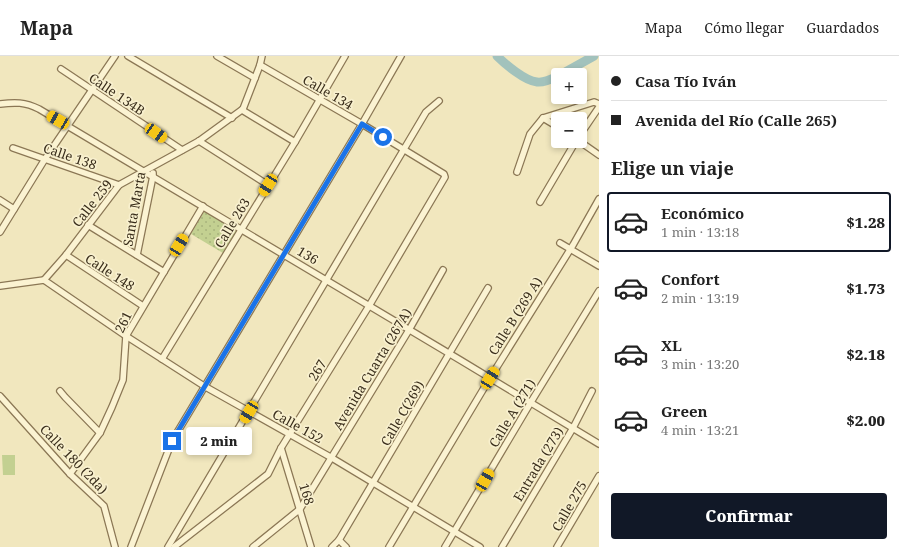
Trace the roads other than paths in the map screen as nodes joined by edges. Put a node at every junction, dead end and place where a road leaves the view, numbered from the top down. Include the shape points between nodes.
1 (115, 56) edge
2 (128, 56) edge
3 (217, 56) edge
4 (262, 56) edge
5 (345, 56) edge
6 (401, 56) edge
7 (260, 66) junction
8 (61, 69) dead end
9 (255, 78) junction
10 (92, 90) junction
11 (320, 100) junction
12 (439, 101) dead end
13 (0, 104) edge
14 (599, 104) edge
15 (242, 110) junction
16 (232, 118) junction
17 (543, 118) junction
18 (551, 123) edge
19 (362, 124) junction
20 (587, 124) edge
21 (68, 126) junction
22 (199, 141) junction
23 (294, 142) junction
24 (587, 147) edge
25 (13, 148) dead end
26 (572, 148) edge
27 (182, 150) junction
28 (404, 150) junction
29 (599, 155) edge
30 (45, 159) junction
31 (152, 166) junction
32 (144, 171) junction
33 (516, 172) dead end
34 (153, 176) junction
35 (445, 176) joint
36 (119, 185) junction
37 (268, 185) junction
38 (599, 199) edge
39 (0, 200) edge
40 (540, 202) dead end
41 (203, 206) junction
42 (14, 209) junction
43 (88, 225) junction
44 (242, 229) junction
45 (0, 232) edge
46 (560, 243) dead end
47 (570, 248) junction
48 (284, 253) junction
49 (137, 254) junction
50 (66, 255) junction
51 (599, 266) edge
52 (443, 270) dead end
53 (164, 272) junction
54 (328, 279) junction
55 (44, 280) junction
56 (0, 286) edge
57 (488, 288) dead end
58 (599, 291) edge
59 (143, 306) junction
60 (369, 306) junction
61 (409, 330) junction
62 (126, 336) junction
63 (449, 354) junction
64 (162, 359) junction
65 (490, 378) junction
66 (204, 386) junction
67 (60, 391) dead end
68 (592, 391) dead end
69 (0, 396) edge
70 (531, 402) junction
71 (249, 412) junction
72 (573, 428) junction
73 (100, 433) junction
74 (290, 435) junction
75 (599, 444) edge
76 (281, 448) junction
77 (332, 458) junction
78 (70, 474) junction
79 (599, 476) edge
80 (374, 483) junction
81 (413, 507) junction
82 (300, 509) junction
83 (455, 532) junction
84 (339, 540) junction
85 (115, 547) edge
86 (131, 547) edge
87 (168, 547) edge
88 (174, 547) edge
89 (253, 547) edge
90 (311, 547) edge
91 (332, 547) edge
92 (346, 547) edge
93 (389, 547) edge
94 (446, 547) edge
95 (480, 547) edge
96 (502, 547) edge
97 (557, 547) edge

1 - 10 street
2 - 16 street
3 - 9 street
4 - 7 street, Calle 259
5 - 11 street, Calle 263
6 - 19 street
7 - 9 street, Calle 259
7 - 11 street, Calle 134
8 - 10 street, Calle 134B
9 - 15 street, Calle 259
10 - 21 street
10 - 27 street, Calle 134B
11 - 19 street, Calle 134
11 - 23 street, Calle 263
12 - 28 street via 426,112
13 - 21 street, 136 via 30,104
14 - 17 street via 594,102
14 - 20 street
15 - 16 street, Calle 259
15 - 23 street
16 - 22 street, Calle 259
17 - 18 street
17 - 33 street via 530,134
19 - 28 street, Calle 134
19 - 48 street
21 - 30 street
21 - 32 street, 136
22 - 27 street, Calle 259
22 - 37 street
23 - 37 street, Calle 263
24 - 29 street
25 - 30 street, Calle 138
26 - 40 street
27 - 31 street, Calle 259
28 - 35 street, Calle 134
28 - 54 street
30 - 36 street, Calle 138
30 - 42 street
31 - 32 street, Calle 259
31 - 34 street, Santa Marta
32 - 34 street, 136
32 - 36 street, Calle 259
34 - 41 street, 136
34 - 49 street, Santa Marta
35 - 60 street, 267
36 - 43 street, Calle 259
37 - 44 street, Calle 263
38 - 47 street, Calle B (269 A)
39 - 42 street
41 - 44 street, 136
41 - 53 street, 261
42 - 45 street
43 - 49 street
43 - 50 street, Calle 259
44 - 48 street, 136
44 - 64 street, Calle 263
46 - 47 street
47 - 51 street
47 - 65 street, Calle B (269 A)
48 - 54 street, 136
48 - 66 street
49 - 53 street
50 - 55 street, Calle 259
50 - 59 street, Calle 148
52 - 61 street, Avenida Cuarta (267A)
53 - 59 street, 261
54 - 60 street, 136
54 - 71 street
55 - 56 street
55 - 62 street, Calle 152
57 - 63 street, Calle C(269)
58 - 70 street, Calle A (271)
59 - 62 street, 261
60 - 61 street, 136
60 - 74 street, 267
61 - 63 street, 136
61 - 77 street, Avenida Cuarta (267A)
62 - 64 street, Calle 152
62 - 73 street, 261 via 123,380
63 - 65 street, 136
63 - 80 street, Calle C(269)
64 - 66 street, Calle 152
65 - 70 street, 136
65 - 81 street, Calle B (269 A)
66 - 71 street, Calle 152
66 - 86 street via 172,441
67 - 73 street
68 - 72 street, Entrada (273)
69 - 78 street, Calle 180 (2da)
70 - 72 street, 136
70 - 83 street, Calle A (271)
71 - 74 street, Calle 152
71 - 87 street
72 - 75 street, 136
72 - 96 street, Entrada (273)
73 - 78 street, 261
74 - 76 street, 267
74 - 77 street, Calle 152
76 - 82 street, 168
76 - 88 street, 267 via 268,474
77 - 80 street, Calle 152
77 - 82 street, Avenida Cuarta (267A)
78 - 85 street, Calle 180 (2da) via 104,506
79 - 97 street, Calle 275
80 - 81 street, Calle 152
80 - 84 street, Calle C(269)
81 - 83 street, Calle 152
81 - 93 street, Calle B (269 A)
82 - 89 street, Avenida Cuarta (267A)
82 - 90 street, 168
83 - 94 street, Calle A (271)
83 - 95 street, Calle 152
84 - 91 street, Calle C(269)
84 - 92 street

